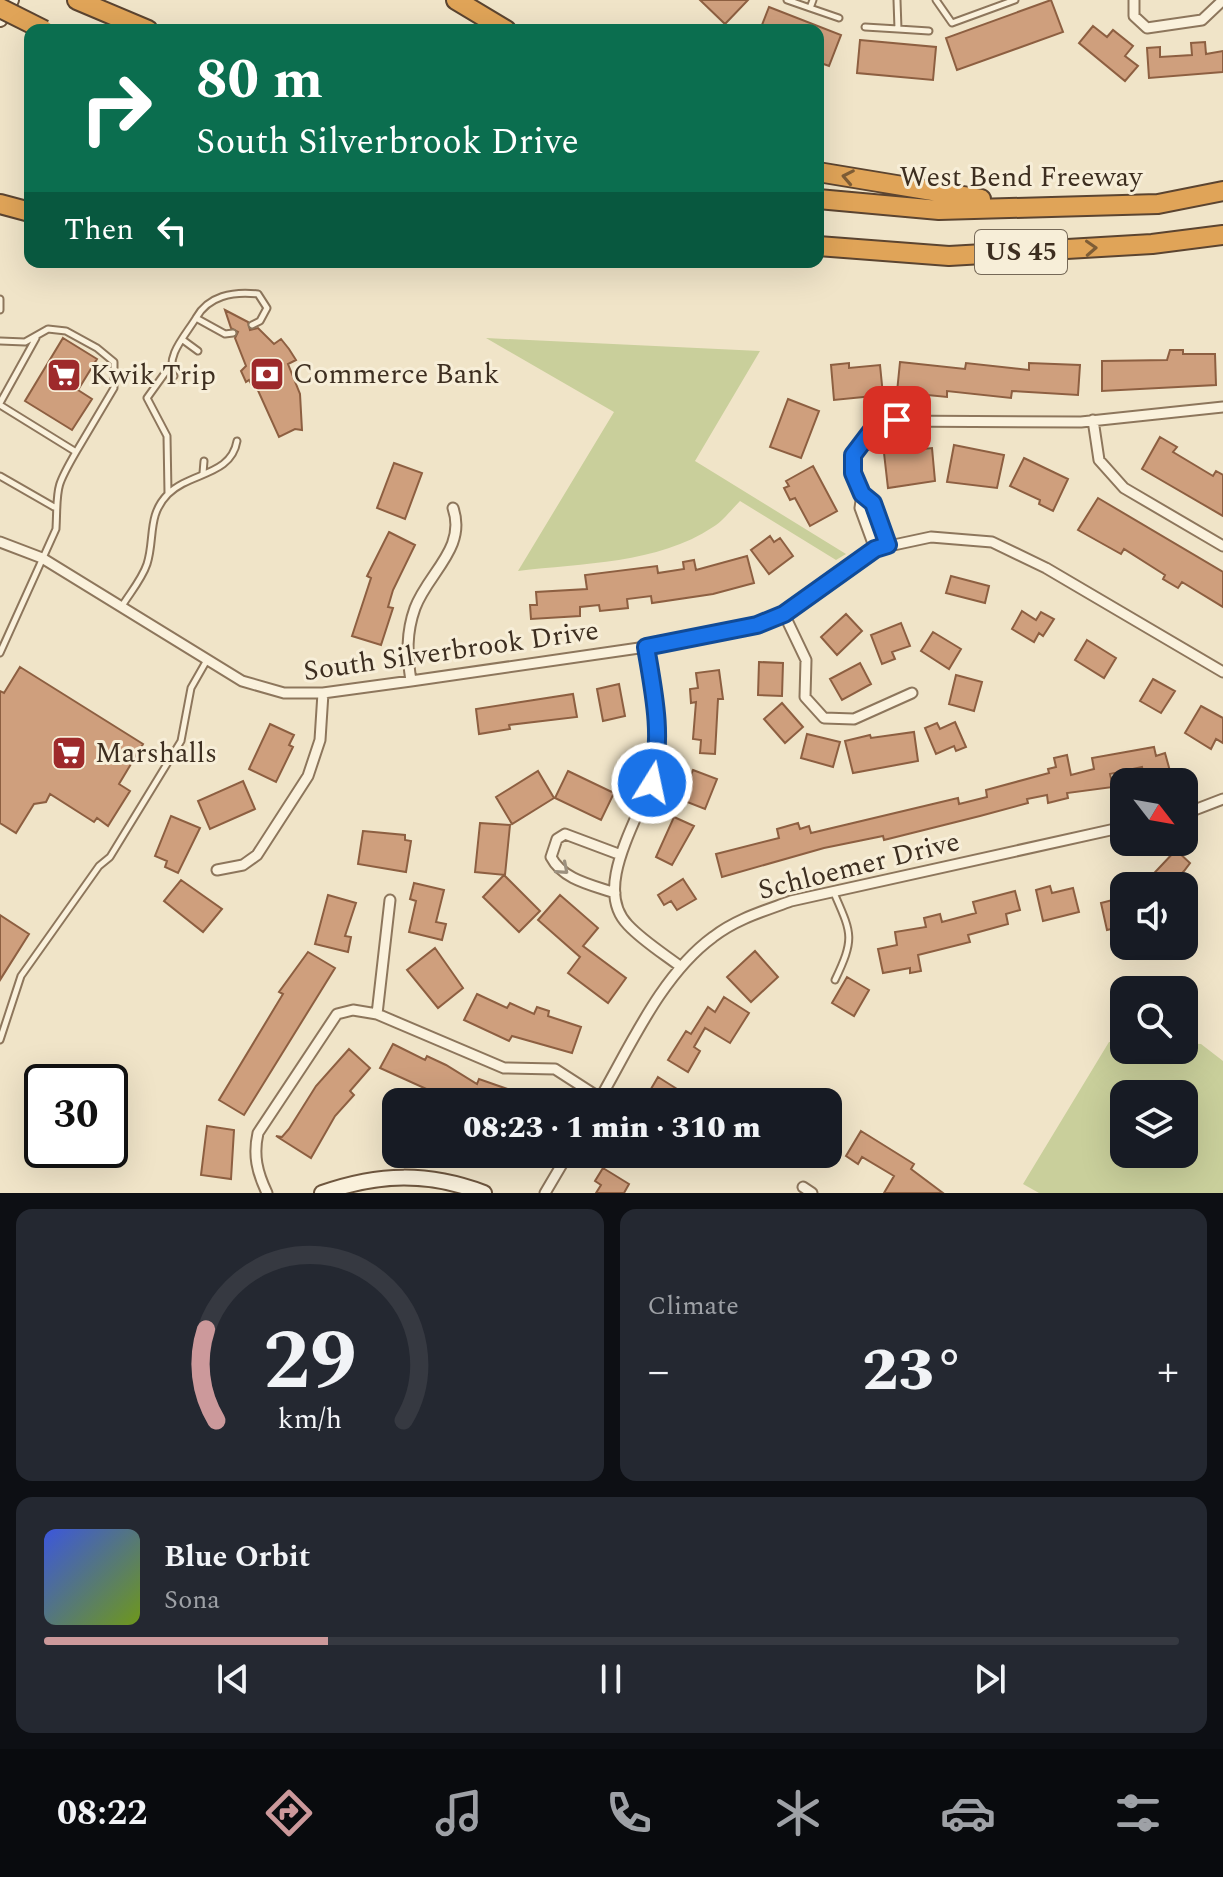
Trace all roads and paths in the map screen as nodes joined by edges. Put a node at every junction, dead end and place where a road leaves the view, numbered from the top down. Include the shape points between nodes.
1 (11, 0) edge
2 (77, 0) edge
3 (456, 0) edge
4 (787, 0) edge
5 (813, 0) edge
6 (897, 0) edge
7 (936, 0) edge
8 (1015, 0) edge
9 (1134, 0) edge
10 (1219, 3) edge
11 (0, 8) edge
12 (810, 8) junction
13 (839, 18) dead end
14 (0, 19) edge
15 (32, 24) edge
16 (134, 24) edge
17 (496, 24) edge
18 (865, 27) dead end
19 (898, 29) junction
20 (929, 31) dead end
21 (824, 173) edge
22 (1223, 191) edge
23 (824, 200) edge
24 (0, 204) edge
25 (1036, 205) junction
26 (24, 210) edge
27 (1223, 235) edge
28 (824, 246) edge
29 (824, 255) edge
30 (949, 256) junction
31 (0, 299) edge
32 (0, 310) edge
33 (196, 318) junction
34 (252, 325) dead end
35 (233, 333) dead end
36 (36, 338) junction
37 (183, 340) junction
38 (0, 341) edge
39 (198, 351) dead end
40 (170, 366) junction
41 (174, 376) dead end
42 (0, 404) edge
43 (1223, 407) edge
44 (1093, 420) junction
45 (237, 441) dead end
46 (76, 452) junction
47 (204, 461) dead end
48 (203, 473) junction
49 (0, 476) edge
50 (168, 494) junction
51 (862, 494) junction
52 (54, 507) junction
53 (453, 508) dead end
54 (0, 542) edge
55 (888, 545) junction
56 (1223, 546) edge
57 (875, 549) junction
58 (42, 558) junction
59 (121, 607) junction
60 (784, 614) junction
61 (646, 647) junction
62 (0, 653) edge
63 (207, 660) junction
64 (1223, 672) edge
65 (411, 681) junction
66 (323, 693) junction
67 (912, 693) dead end
68 (1223, 799) edge
69 (1198, 809) edge
70 (1110, 830) edge
71 (621, 855) junction
72 (217, 870) dead end
73 (615, 893) junction
74 (834, 893) junction
75 (390, 900) dead end
76 (681, 967) junction
77 (835, 980) dead end
78 (377, 1014) junction
79 (0, 1040) edge
80 (582, 1088) edge
81 (606, 1088) edge
82 (560, 1168) edge
83 (267, 1193) edge
84 (322, 1193) edge
85 (484, 1193) edge
86 (545, 1193) edge

1 - 14 street
2 - 16 highway
3 - 17 highway
4 - 12 lane
5 - 12 lane
6 - 19 lane
7 - 8 lane via 952,23
9 - 10 street via 1134,16 1147,28 1202,20
11 - 15 highway, bridge
12 - 13 lane
18 - 19 lane
19 - 20 lane
25 -> 21 highway
22 - 25 highway, West Bend Freeway / US 45 via 1158,204
23 - 25 highway, West Bend Freeway / US 45 via 939,210
24 - 26 highway
30 -> 27 highway, US 45
28 - 30 highway, US 45
29 - 30 highway
31 - 32 lane
33 - 34 lane via 212,300 258,294 267,308
33 - 35 lane
33 - 37 lane
36 - 38 lane
36 - 42 lane
36 - 46 lane via 48,329 66,331 116,366 114,388
37 - 39 lane
37 - 40 lane
40 - 41 lane
40 - 50 lane via 147,398 167,436
42 - 46 lane
43 - 44 street
44 - 51 street via 885,421 860,441 853,455 853,473
44 - 56 street via 1099,460 1124,488
45 - 48 lane via 229,462
46 - 52 lane via 58,484
47 - 48 lane
48 - 50 lane
49 - 52 lane
50 - 59 lane via 151,525 147,563
51 - 55 street via 873,503
51 - 57 street via 860,508
52 - 58 lane via 56,529
53 - 65 street via 457,536 409,625
54 - 58 street, South Silverbrook Drive
55 - 57 street, South Silverbrook Drive
55 - 64 street, South Silverbrook Drive via 931,537 992,542
57 - 60 street, South Silverbrook Drive
58 - 59 street, South Silverbrook Drive
58 - 62 lane
59 - 63 street, South Silverbrook Drive
60 - 61 street, South Silverbrook Drive via 757,625
60 - 67 street via 806,660 805,697 824,718 854,719
61 - 65 street, South Silverbrook Drive
61 - 71 street via 659,751 652,783
63 - 66 street, South Silverbrook Drive via 268,691
63 - 79 lane via 191,688 181,741 110,857 21,976
65 - 66 street, South Silverbrook Drive
66 - 72 street via 320,740 299,792 257,855 243,865
68 - 69 street
70 - 74 street, Schloemer Drive
71 - 73 street via 614,872
71 -> 73 street via 565,834 557,839 551,857 571,877
73 - 76 street via 626,923
74 - 76 street, Schloemer Drive via 748,916 713,936
74 - 77 lane via 852,932 851,947
75 - 78 street
76 - 81 street, Schloemer Drive
78 - 80 street via 504,1068 555,1069
78 - 83 street via 337,1014 258,1133 254,1151
82 - 86 street
84 - 85 street via 394,1175 439,1178

